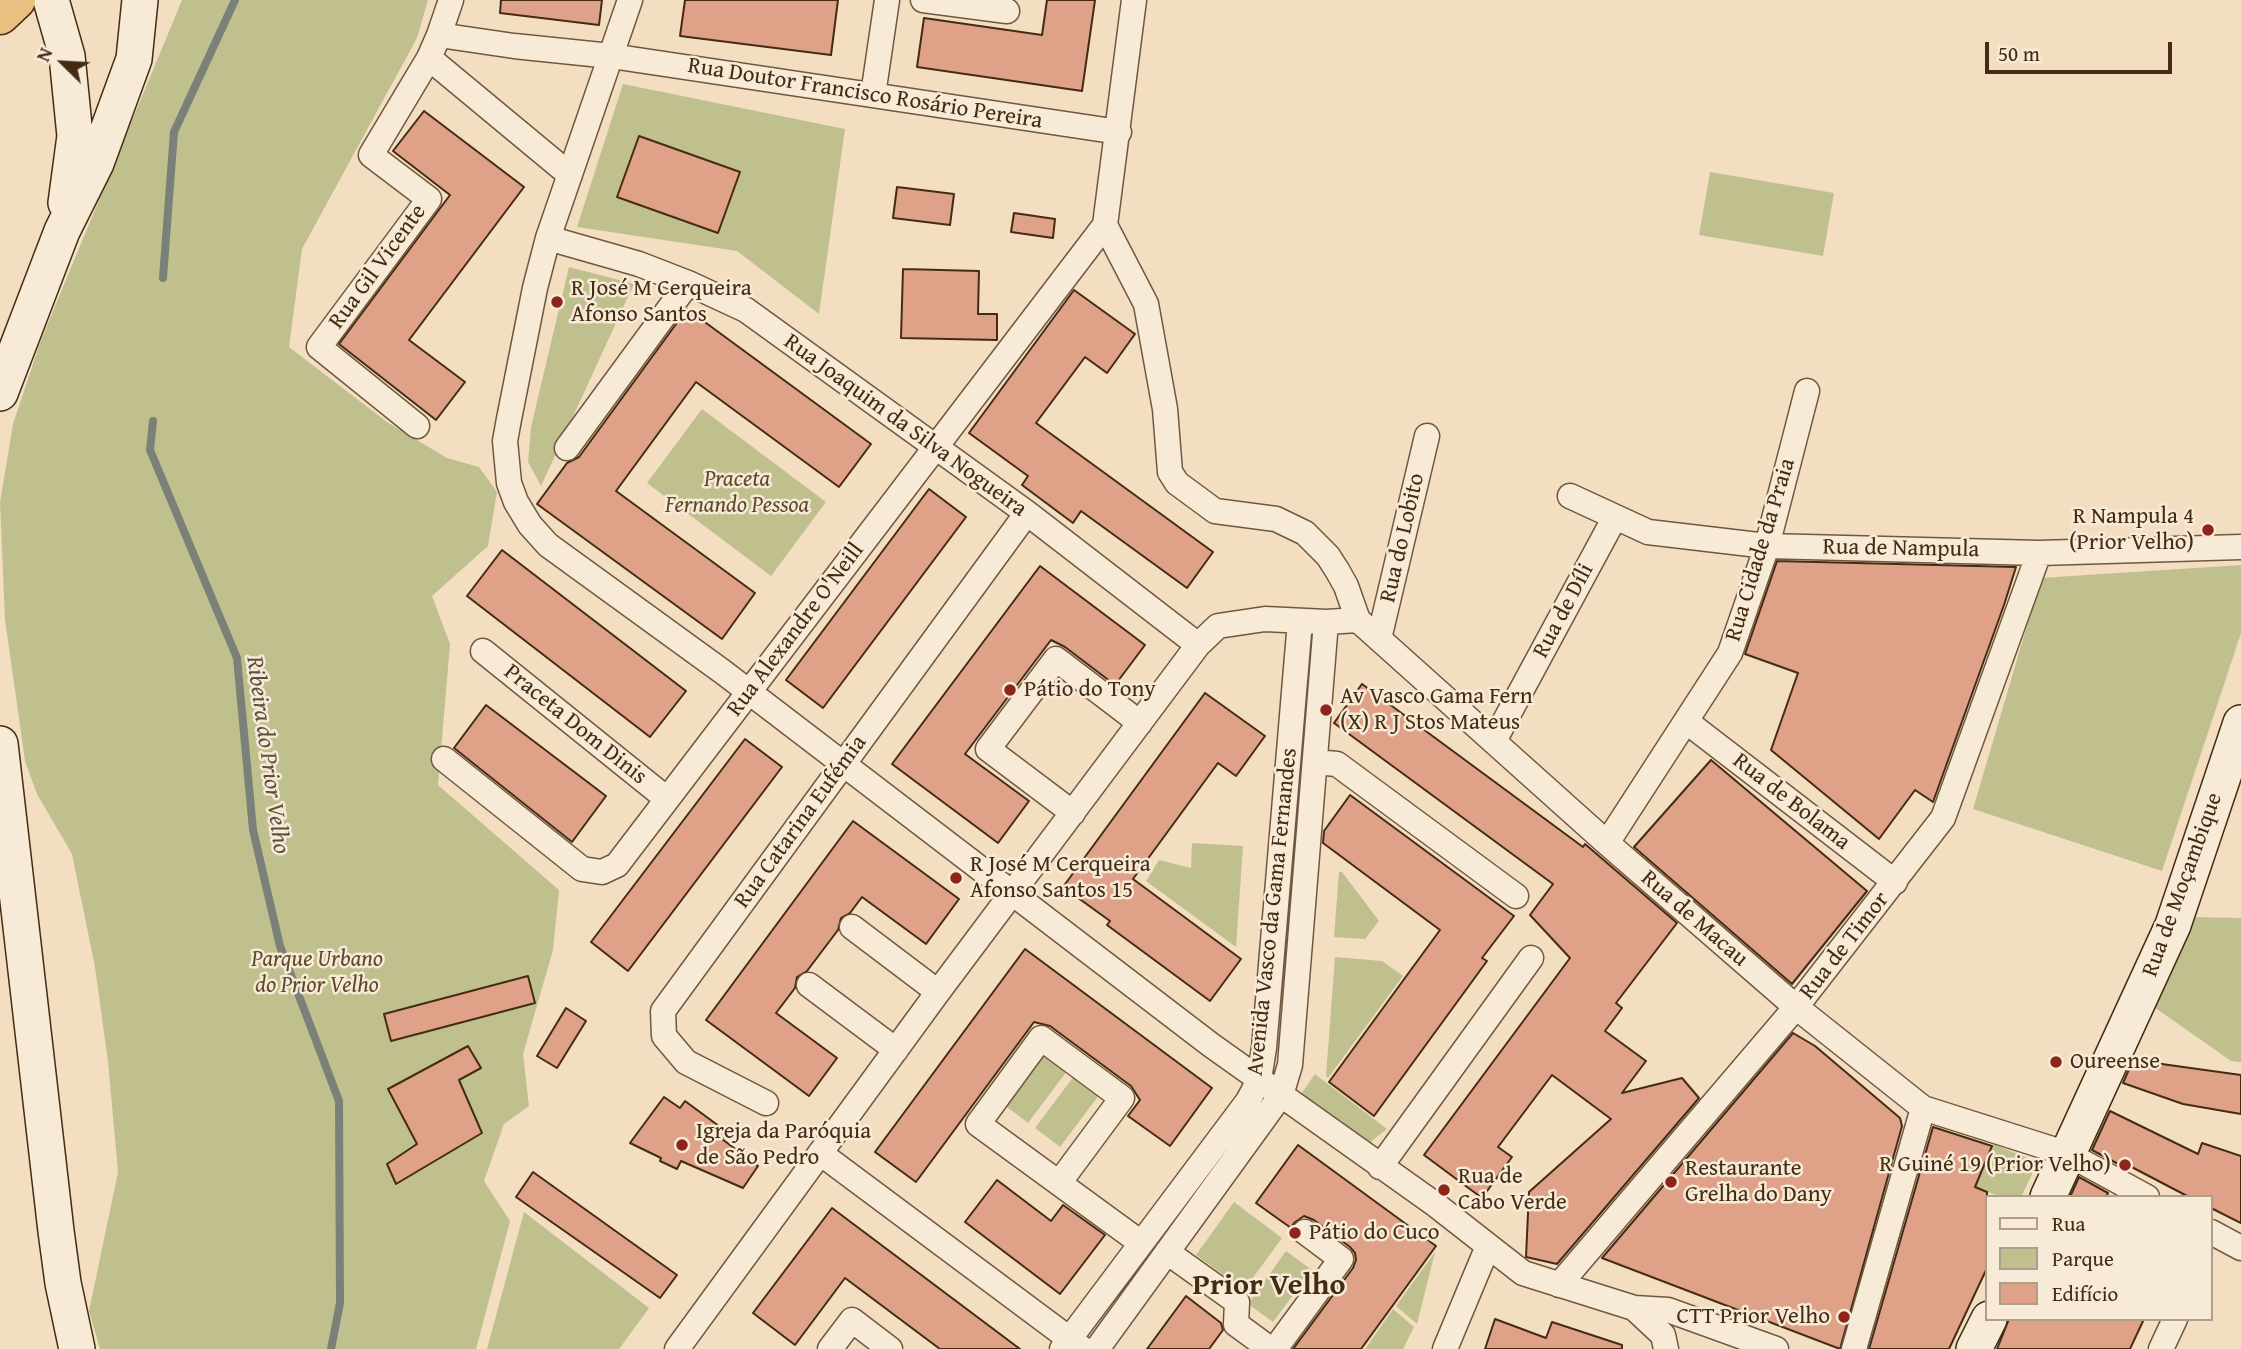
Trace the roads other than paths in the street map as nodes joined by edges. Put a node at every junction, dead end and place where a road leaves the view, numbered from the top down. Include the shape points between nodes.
1 (16, 0) edge
2 (51, 0) edge
3 (140, 0) edge
4 (451, 0) edge
5 (630, 0) edge
6 (887, 0) edge
7 (923, 0) edge
8 (1134, 0) edge
9 (1007, 11) dead end
10 (0, 15) edge
11 (439, 35) junction
12 (611, 55) junction
13 (429, 58) junction
14 (873, 95) junction
15 (1119, 132) junction
16 (570, 175) junction
17 (1105, 225) junction
18 (62, 230) junction
19 (548, 238) junction
20 (688, 283) junction
21 (1807, 391) dead end
22 (0, 393) edge
23 (417, 426) dead end
24 (1427, 436) dead end
25 (935, 446) junction
26 (567, 448) dead end
27 (1570, 496) dead end
28 (1027, 513) junction
29 (1615, 517) junction
30 (1767, 546) junction
31 (2241, 547) edge
32 (2039, 552) junction
33 (1358, 620) junction
34 (1300, 621) junction
35 (1326, 622) junction
36 (1379, 639) junction
37 (1198, 645) junction
38 (483, 651) dead end
39 (748, 693) junction
40 (1687, 722) junction
41 (1140, 723) junction
42 (2241, 723) edge
43 (1494, 741) junction
44 (0, 744) edge
45 (444, 759) dead end
46 (1315, 762) junction
47 (843, 765) junction
48 (667, 799) junction
49 (1073, 813) junction
50 (1607, 843) junction
51 (1895, 881) junction
52 (1012, 893) junction
53 (1516, 896) dead end
54 (852, 928) dead end
55 (1531, 958) dead end
56 (808, 985) dead end
57 (938, 992) junction
58 (1796, 1007) junction
59 (896, 1050) junction
60 (1259, 1080) junction
61 (1281, 1096) junction
62 (766, 1103) dead end
63 (1923, 1108) junction
64 (820, 1153) junction
65 (2068, 1154) junction
66 (1380, 1167) junction
67 (1059, 1183) junction
68 (2049, 1195) edge
69 (2143, 1195) edge
70 (1305, 1232) dead end
71 (2213, 1236) edge
72 (1141, 1243) junction
73 (1488, 1246) junction
74 (2241, 1248) edge
75 (1167, 1252) junction
76 (1559, 1285) junction
77 (1634, 1308) junction
78 (1988, 1321) edge
79 (2174, 1321) edge
80 (1072, 1346) edge
81 (77, 1349) edge
82 (677, 1349) edge
83 (830, 1349) edge
84 (890, 1349) edge
85 (1097, 1349) edge
86 (1270, 1349) edge
87 (1275, 1349) edge
88 (1445, 1349) edge
89 (1667, 1349) edge
90 (1776, 1349) edge
91 (1854, 1349) edge
92 (1974, 1349) edge
93 (2161, 1349) edge

1 - 10 highway
2 - 18 street via 67,56 75,136
3 - 18 street via 134,60 96,163
4 - 11 street
5 - 12 street
6 - 14 street
7 - 9 street
8 - 15 street
11 - 12 street, Rua Doutor Francisco Rosário Pereira
11 - 13 street
12 - 14 street, Rua Doutor Francisco Rosário Pereira
12 - 16 street
13 - 16 street
13 - 23 street, Rua Gil Vicente via 371,155 429,199 319,347
14 - 15 street, Rua Doutor Francisco Rosário Pereira
15 - 17 street
16 - 19 street
17 - 25 street, Rua Alexandre O'Neill
17 - 33 street via 1146,304 1171,476 1215,511 1276,519 1305,533 1337,570
18 - 22 street
19 - 20 street, Rua Joaquim da Silva Nogueira
19 - 39 street via 505,441 509,483 516,502 548,545
20 - 25 street, Rua Joaquim da Silva Nogueira via 746,310
20 - 26 street
21 - 30 street, Rua Cidade da Praia
24 - 36 street, Rua do Lobito
25 - 28 street, Rua Joaquim da Silva Nogueira
25 - 39 street, Rua Alexandre O'Neill
27 - 29 street, Rua de Nampula
28 - 37 street, Rua Joaquim da Silva Nogueira
28 - 47 street, Rua Catarina Eufémia
29 - 30 street, Rua de Nampula via 1648,533
29 - 43 street, Rua de Díli
30 - 32 street, Rua de Nampula
30 - 40 street, Rua Cidade da Praia via 1730,653
31 - 32 street, Rua de Nampula
32 - 51 street, Rua de Timor via 1943,818
33 - 35 street
33 - 36 street, Rua de Macau
34 - 35 street
34 - 37 street via 1265,619 1218,626
34 - 60 street, Avenida Vasco da Gama Fernandes
35 - 46 street, Avenida Vasco da Gama Fernandes
36 - 43 street, Rua de Macau
37 - 41 street
38 - 48 street, Praceta Dom Dinis
39 - 47 street
39 - 48 street, Rua Alexandre O'Neill
40 - 50 street, Rua Cidade da Praia
40 - 51 street, Rua de Bolama
41 - 49 street
41 - 49 street via 1056,659 988,749
42 - 65 street, Rua de Moçambique via 2173,925
43 - 50 street, Rua de Macau
44 - 81 street via 54,1219
45 - 48 street, Rua Alexandre O'Neill via 574,864 594,872 617,865
46 - 53 street via 1337,764
46 - 61 street, Avenida Vasco da Gama Fernandes via 1290,1065
47 - 52 street
47 - 62 street, Rua Catarina Eufémia via 663,1011 664,1035 686,1062
49 - 52 street
50 - 58 street, Rua de Macau
51 - 58 street, Rua de Timor
52 - 57 street
52 - 60 street
54 - 57 street
55 - 66 street
56 - 59 street
57 - 59 street
58 - 63 street, Rua de Macau
58 - 76 street, Rua de Timor
59 - 64 street
60 - 61 street
60 - 72 street, Avenida Vasco da Gama Fernandes
61 - 66 street
61 - 75 street, Avenida Vasco da Gama Fernandes
63 - 65 street, Rua de Macau
63 - 91 street
64 - 80 street
64 - 82 street
65 - 68 street, Rua de Moçambique
65 - 69 street, Rua de Macau
66 - 73 street
67 - 67 street via 1122,1098 1041,1038 978,1124
67 - 72 street
70 - 87 street via 1341,1259
71 - 74 street
72 - 80 street, Avenida Vasco da Gama Fernandes
73 - 76 street via 1522,1273
73 - 88 street
75 - 85 street, Avenida Vasco da Gama Fernandes
75 - 86 street via 1237,1302 1236,1324
76 - 77 street
77 - 89 street via 1663,1335
77 - 90 street via 1668,1310
78 - 92 street
79 - 93 street
83 - 84 street via 852,1320

